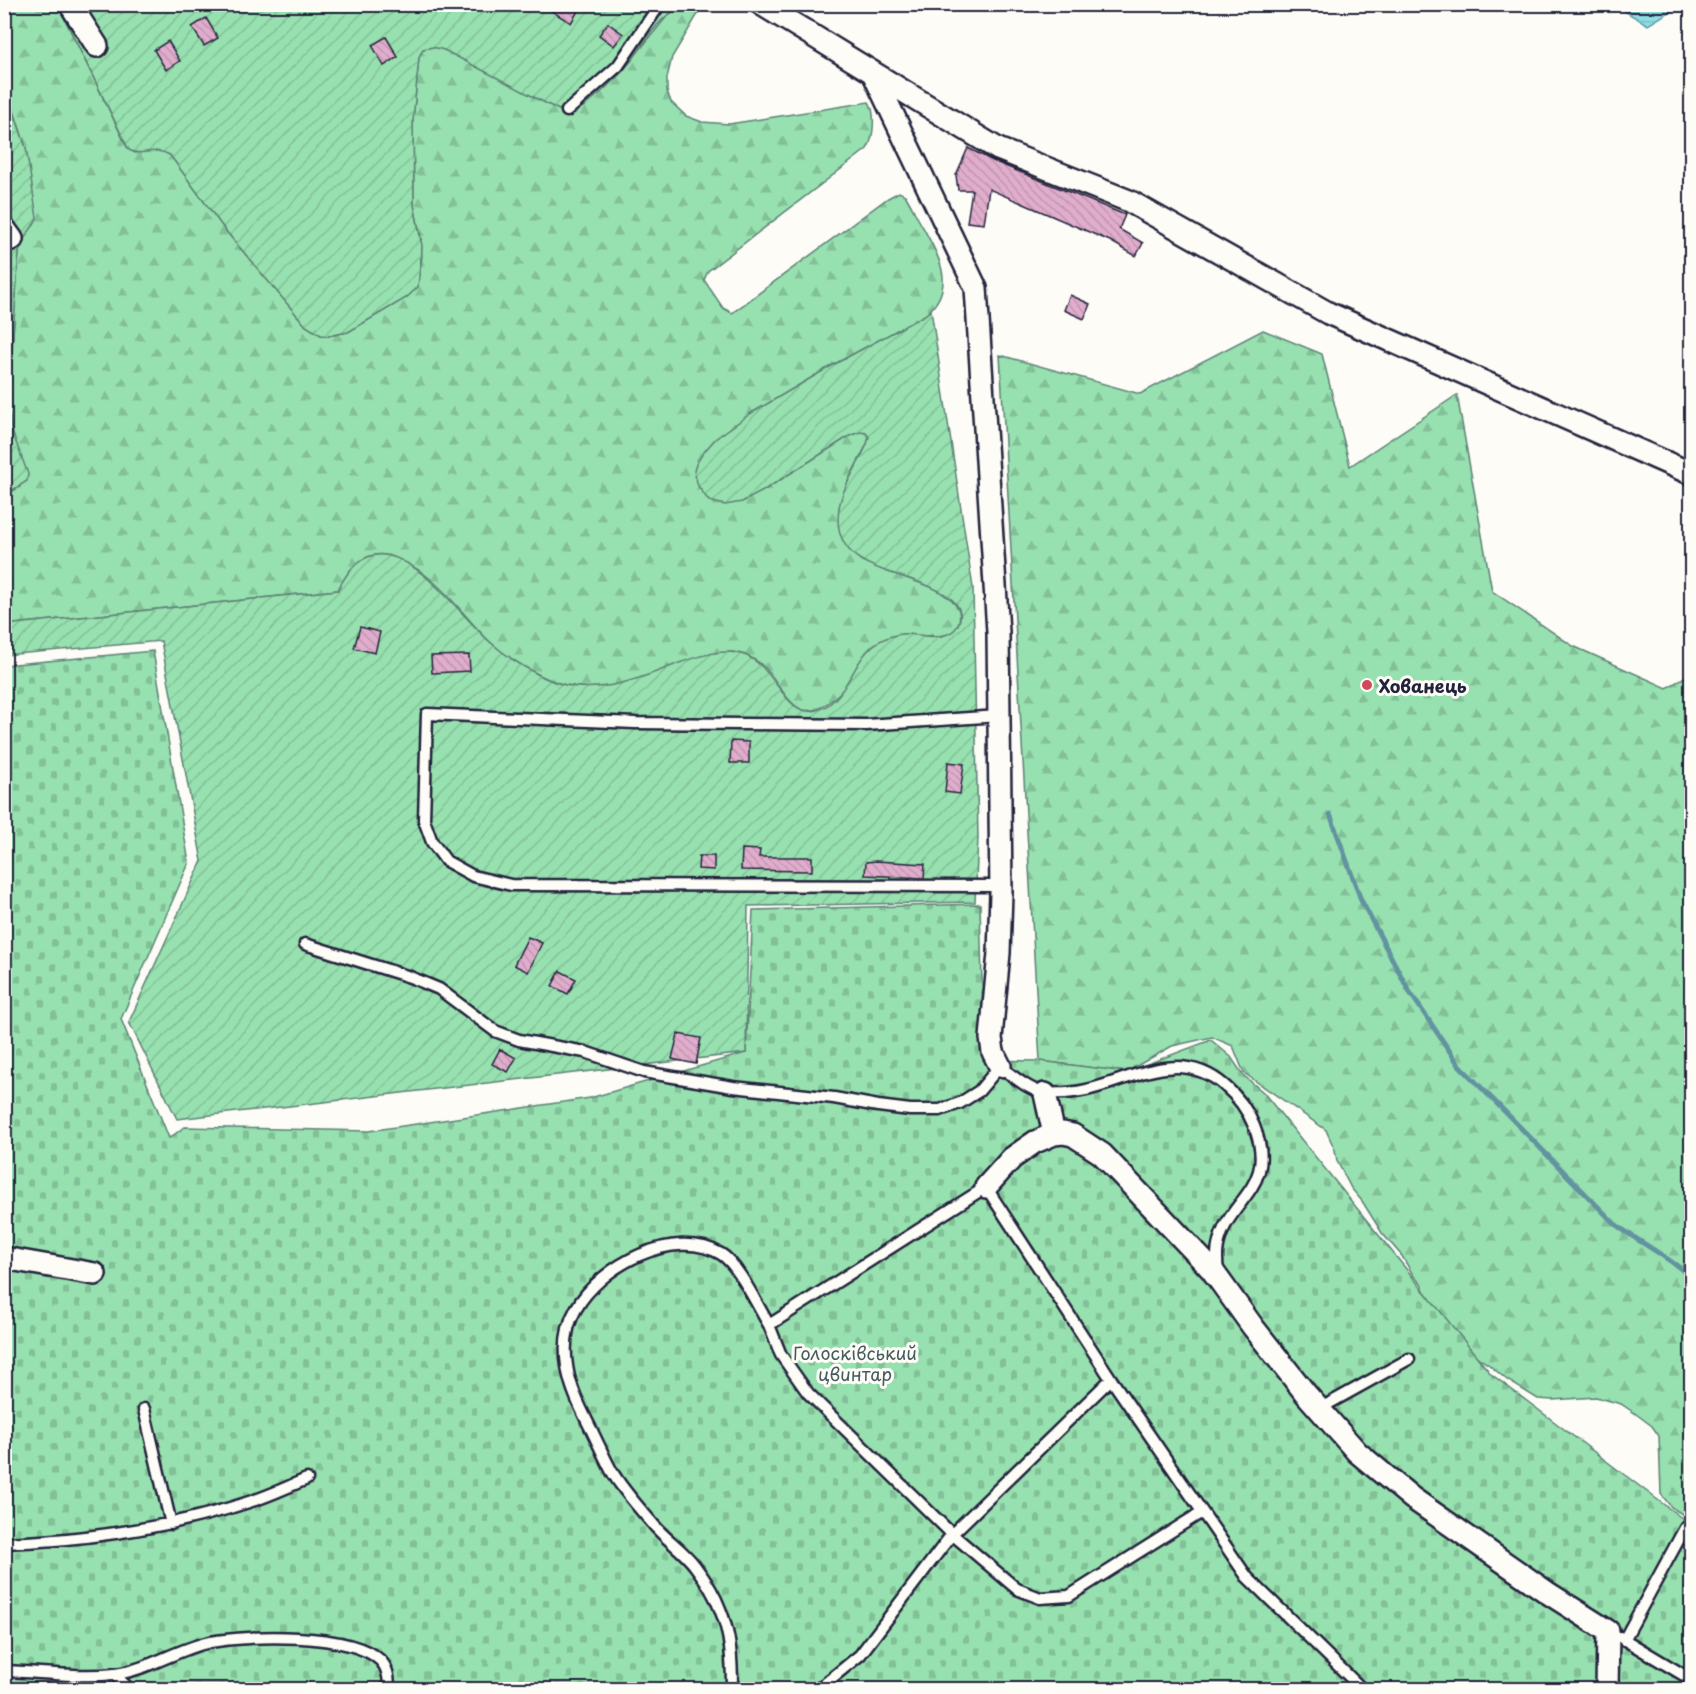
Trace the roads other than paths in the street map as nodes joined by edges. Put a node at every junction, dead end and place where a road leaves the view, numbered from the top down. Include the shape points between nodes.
1 (70, 4) edge
2 (660, 4) edge
3 (761, 4) edge
4 (97, 46) dead end
5 (874, 75) junction
6 (567, 111) dead end
7 (1692, 474) edge
8 (999, 716) junction
9 (1001, 886) junction
10 (305, 944) dead end
11 (1000, 1066) junction
12 (1045, 1094) junction
13 (1054, 1134) junction
14 (986, 1187) junction
15 (4, 1258) edge
16 (95, 1274) dead end
17 (1221, 1282) junction
18 (769, 1325) junction
19 (1408, 1359) dead end
20 (1111, 1380) junction
21 (144, 1409) dead end
22 (1319, 1409) junction
23 (307, 1479) dead end
24 (1202, 1512) junction
25 (171, 1524) junction
26 (1685, 1528) dead end
27 (952, 1534) junction
28 (4, 1543) edge
29 (1616, 1635) junction
30 (4, 1671) edge
31 (114, 1674) junction
32 (1692, 1680) edge
33 (130, 1689) edge
34 (389, 1689) edge
35 (732, 1689) edge
36 (813, 1689) edge
37 (1363, 1689) edge
38 (1607, 1689) edge

1 - 4 street
2 - 6 lane via 618,66
3 - 5 street
5 - 7 street via 998,149 1129,201 1328,314
5 - 8 street via 976,288 998,632
8 - 9 street
8 - 9 lane via 866,725 634,723 427,714 424,820 432,842 447,861 473,876 512,885
9 - 11 street via 991,1038
10 - 11 lane via 439,989 495,1030 519,1040 585,1052 644,1072 878,1106 940,1110 979,1091
11 - 12 lane via 1030,1089
12 - 13 street
12 - 17 lane via 1077,1092 1171,1066 1205,1073 1240,1100 1258,1136 1261,1155 1254,1185 1221,1234 1216,1259
13 - 14 street via 1012,1158
13 - 17 street via 1073,1136 1102,1154
14 - 18 lane
14 - 20 lane
15 - 16 street
17 - 22 street
18 - 27 lane via 781,1355 808,1393
18 - 35 lane via 734,1267 722,1255 708,1248 672,1246 629,1260 597,1283 576,1309 565,1344 574,1393 612,1472 654,1526 695,1565 720,1609 732,1650
19 - 22 lane
20 - 24 lane
20 - 27 lane
21 - 25 lane
22 - 29 street via 1357,1452 1412,1498 1548,1593
23 - 25 lane via 255,1500
24 - 27 lane via 1069,1596 1040,1598 1017,1589
24 - 37 lane via 1247,1577
25 - 28 lane via 107,1535
26 - 29 lane
27 - 36 lane via 860,1655
29 - 32 lane
29 - 38 street
30 - 31 lane
31 - 33 lane
31 - 34 lane via 208,1642 237,1638 298,1639 363,1649 381,1661 389,1676

